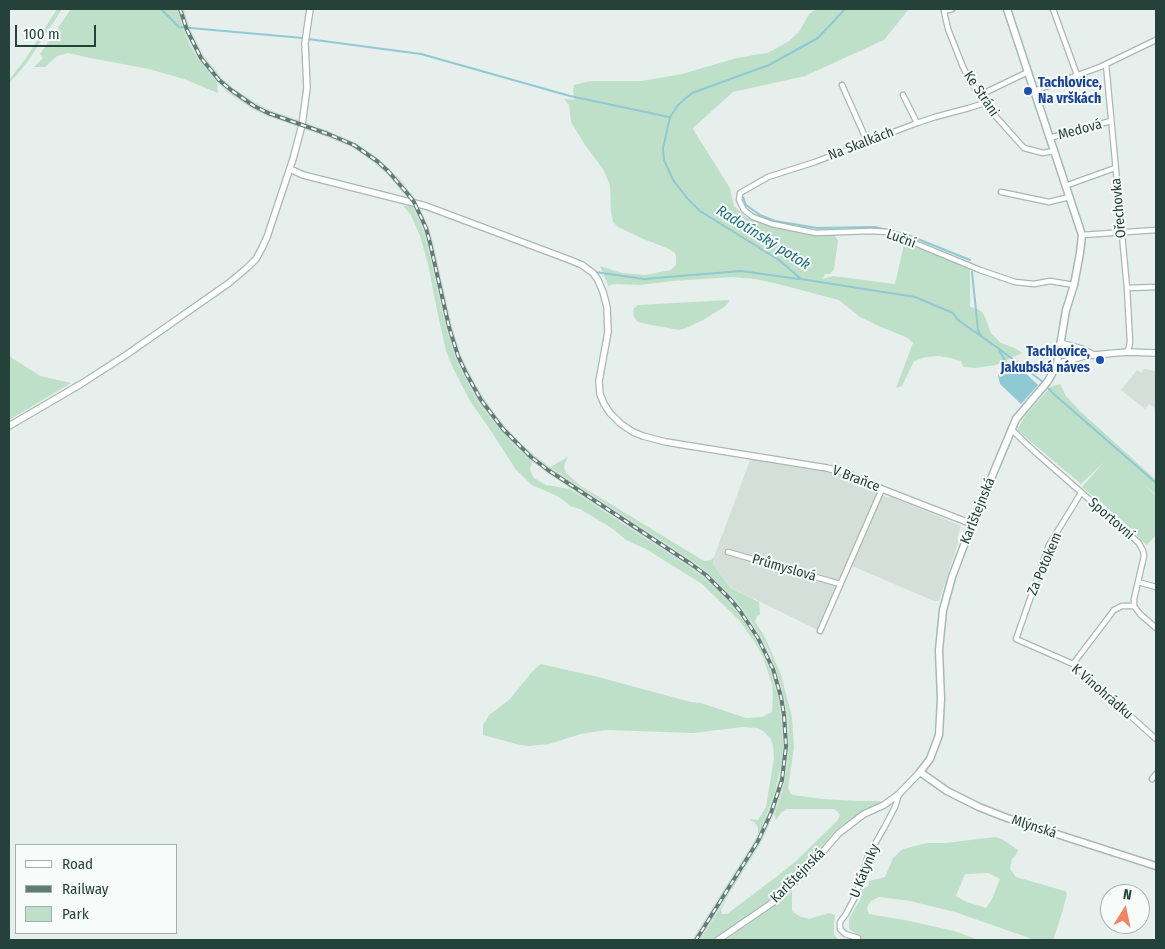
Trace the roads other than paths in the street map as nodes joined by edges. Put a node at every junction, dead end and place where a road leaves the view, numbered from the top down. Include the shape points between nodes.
1 (310, 9) edge
2 (952, 9) edge
3 (1006, 9) edge
4 (1053, 9) edge
5 (1156, 40) edge
6 (1106, 64) junction
7 (1028, 72) junction
8 (1077, 75) junction
9 (842, 85) dead end
10 (1034, 91) junction
11 (903, 95) dead end
12 (980, 95) junction
13 (985, 102) junction
14 (1111, 121) junction
15 (917, 123) junction
16 (1049, 138) junction
17 (867, 141) junction
18 (1054, 151) junction
19 (1116, 168) junction
20 (290, 169) junction
21 (1066, 186) junction
22 (1001, 192) dead end
23 (740, 193) joint
24 (1069, 197) junction
25 (1156, 230) edge
26 (1121, 232) junction
27 (1082, 235) junction
28 (1074, 285) junction
29 (1156, 287) edge
30 (1127, 288) junction
31 (1060, 343) junction
32 (1128, 352) junction
33 (1156, 353) edge
34 (1094, 355) junction
35 (1057, 364) junction
36 (9, 426) edge
37 (1011, 429) junction
38 (882, 489) junction
39 (1081, 493) junction
40 (972, 524) junction
41 (728, 552) dead end
42 (1138, 582) junction
43 (840, 584) junction
44 (1156, 587) edge
45 (1134, 606) junction
46 (1156, 628) edge
47 (820, 631) dead end
48 (1016, 639) joint
49 (1073, 664) junction
50 (1156, 739) edge
51 (920, 772) junction
52 (1156, 774) edge
53 (1152, 779) dead end
54 (899, 794) junction
55 (1156, 866) edge
56 (858, 938) dead end
57 (718, 940) edge

1 - 20 street via 305,43 306,98
2 - 12 street, Ke Stráni via 944,11 948,29 963,67
3 - 7 main road, Karlštejnská
4 - 8 street
5 - 6 street
6 - 8 street
6 - 14 street, Ořechovka
7 - 10 main road, Karlštejnská
7 - 12 street
8 - 10 street
9 - 17 street
10 - 16 main road, Karlštejnská
11 - 15 street
12 - 13 street, Ke Stráni
13 - 15 street, Na Skalkách
13 - 18 street, Ke Stráni via 1024,148 1043,154
14 - 16 street, Medová
14 - 19 street, Ořechovka
15 - 17 street, Na Skalkách
16 - 18 main road, Karlštejnská
17 - 23 street, Na Skalkách via 768,177
18 - 21 main road, Karlštejnská
19 - 21 street
19 - 26 street, Ořechovka
20 - 36 street via 262,248 243,272 118,360
20 - 38 street, V Braňce via 426,206 570,260 593,273 607,307 608,332 599,381 600,394 610,413 633,432 666,442 826,468 850,474
21 - 24 main road, Karlštejnská
22 - 24 street via 1049,202
23 - 28 street, Luční via 739,200 744,210 772,224 816,232 888,232 1015,282 1034,284 1050,280
24 - 27 main road, Karlštejnská
25 - 26 street
26 - 27 street
26 - 30 street, Ořechovka
27 - 28 main road, Karlštejnská
28 - 31 main road, Karlštejnská
29 - 30 street
30 - 32 street, Ořechovka
31 - 34 street
31 - 35 main road, Karlštejnská
32 - 33 street
32 - 34 street
34 - 35 street
35 - 37 main road, Karlštejnská
37 - 39 street, Sportovní
37 - 40 main road, Karlštejnská
38 - 40 street, V Braňce
38 - 43 street
39 - 42 street, Sportovní via 1139,543 1144,556
39 - 48 street, Za Potokem via 1049,545
40 - 51 main road, Karlštejnská via 943,610 939,650 939,735 930,759
41 - 43 street, Průmyslová
42 - 44 street
42 - 45 street, Sportovní
43 - 47 street
45 - 46 street
45 - 49 street via 1114,610
48 - 49 street, K Vinohrádku
49 - 50 street, K Vinohrádku
51 - 54 street, Karlštejnská
51 - 55 main road, Mlýnská via 979,807
52 - 53 street
54 - 56 street, U Kátynky via 868,856 856,894 840,922 840,929 845,934
54 - 57 street, Karlštejnská via 839,833 772,903

